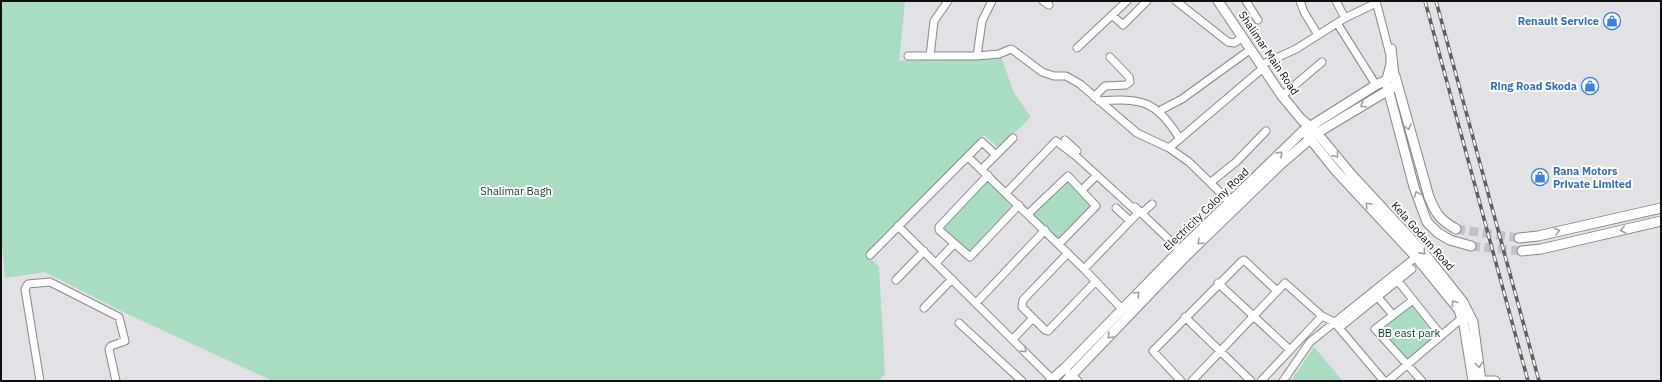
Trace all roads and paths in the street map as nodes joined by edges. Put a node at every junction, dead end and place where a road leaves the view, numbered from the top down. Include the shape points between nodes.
1 (948, 1) edge
2 (992, 1) edge
3 (1127, 1) edge
4 (1147, 1) edge
5 (1176, 1) edge
6 (1218, 1) edge
7 (1246, 1) edge
8 (1300, 1) edge
9 (1336, 1) edge
10 (1377, 2) edge
11 (1112, 15) junction
12 (1345, 18) junction
13 (1258, 20) dead end
14 (1337, 23) junction
15 (1318, 35) junction
16 (1243, 37) junction
17 (1077, 48) dead end
18 (1251, 49) junction
19 (908, 56) dead end
20 (930, 56) junction
21 (977, 56) junction
22 (1110, 58) dead end
23 (1322, 62) dead end
24 (1262, 66) junction
25 (1395, 76) junction
26 (1386, 79) junction
27 (1376, 85) junction
28 (1397, 85) junction
29 (1388, 91) junction
30 (1282, 96) junction
31 (1096, 99) junction
32 (1159, 111) junction
33 (1307, 128) junction
34 (1266, 131) dead end
35 (1317, 133) junction
36 (1013, 138) dead end
37 (1180, 139) junction
38 (1309, 139) junction
39 (1065, 140) dead end
40 (1169, 148) junction
41 (996, 155) junction
42 (968, 157) junction
43 (982, 169) junction
44 (988, 175) junction
45 (1096, 175) junction
46 (1211, 182) junction
47 (1082, 190) junction
48 (1006, 193) junction
49 (1152, 204) dead end
50 (1019, 205) junction
51 (1233, 205) junction
52 (1116, 208) dead end
53 (1661, 208) edge
54 (1142, 213) junction
55 (1028, 214) junction
56 (1130, 221) junction
57 (1661, 222) edge
58 (898, 226) junction
59 (1456, 229) tunnel mouth
60 (1045, 230) junction
61 (1519, 238) tunnel mouth
62 (954, 244) junction
63 (1059, 244) junction
64 (1471, 246) tunnel mouth
65 (1180, 250) junction
66 (924, 251) junction
67 (1522, 251) tunnel mouth
68 (1068, 253) junction
69 (870, 255) dead end
70 (1416, 257) junction
71 (936, 263) junction
72 (1084, 269) junction
73 (1412, 269) dead end
74 (952, 279) junction
75 (896, 280) dead end
76 (1096, 281) junction
77 (1398, 281) junction
78 (1218, 283) junction
79 (1277, 291) junction
80 (1376, 295) junction
81 (1413, 300) junction
82 (976, 303) junction
83 (924, 308) dead end
84 (1122, 309) junction
85 (1393, 315) junction
86 (1253, 316) junction
87 (1322, 316) junction
88 (1186, 317) junction
89 (1033, 318) junction
90 (1334, 322) junction
91 (1466, 322) junction
92 (959, 323) dead end
93 (1339, 328) junction
94 (1441, 335) junction
95 (1013, 339) junction
96 (1290, 350) junction
97 (1220, 351) junction
98 (1407, 364) junction
99 (1065, 368) junction
100 (1072, 379) edge
101 (1051, 380) edge
102 (40, 381) edge
103 (116, 381) edge
104 (1022, 381) edge
105 (1177, 381) edge
106 (1180, 381) edge
107 (1192, 381) edge
108 (1251, 381) edge
109 (1261, 381) edge
110 (1284, 381) edge
111 (1384, 381) edge
112 (1388, 381) edge
113 (1422, 381) edge
114 (1473, 381) edge
115 (1481, 381) edge
116 (1495, 381) edge

1 - 20 street via 934,20
2 - 21 street via 979,34
3 - 11 street
4 - 11 street via 1123,25
5 - 16 street via 1228,42 1234,43
6 - 16 street, Shalimar Main Road
7 - 13 street
8 - 15 street
9 - 12 street
10 - 12 street
10 - 25 street via 1395,56
10 - 26 street via 1390,56
11 - 17 street
12 - 14 street
14 - 15 street
14 - 27 street
15 - 24 street
16 - 18 street, Shalimar Main Road
18 - 24 street, Shalimar Main Road
18 - 32 street via 1182,98
19 - 20 street
20 - 21 street
21 - 31 street via 1013,50 1042,72 1073,79
22 - 31 street via 1129,77 1130,82 1126,85 1105,86
23 - 30 street
24 - 30 street, Shalimar Main Road
24 - 37 street
25 - 26 street, Electricity Colony Road
25 - 28 street
26 - 27 street, Electricity Colony Road
26 - 29 street
27 - 33 street, Electricity Colony Road
28 - 29 street, Electricity Colony Road
28 -> 59 street via 1435,213
29 -> 35 street, Electricity Colony Road
64 -> 29 street via 1450,240 1427,222 1414,187
30 - 33 street, Shalimar Main Road
31 - 32 street via 1138,101
31 - 40 street via 1137,133
32 - 37 street
33 - 35 street, Kela Godam Road
33 - 38 street, Kela Godam Road
51 -> 33 street, Electricity Colony Road
34 - 46 street via 1236,162
35 - 38 street, Electricity Colony Road
35 -> 91 street, Kela Godam Road via 1441,272 1463,302
36 - 41 street
37 - 40 street
38 - 51 street, Electricity Colony Road
70 -> 38 street, Kela Godam Road
39 - 54 street
40 - 46 street
41 - 42 street via 982,142
41 - 43 street
42 - 43 street
42 - 58 street
43 - 44 street
44 - 48 street
44 - 62 street via 938,228
45 - 47 street
45 - 48 street via 1056,141
45 - 56 street via 1137,212
46 - 51 street
47 - 55 street via 1066,176
47 - 63 street via 1096,206
48 - 50 street
49 - 54 street
50 - 55 street
50 - 62 street via 970,257
51 - 65 street, Electricity Colony Road
51 -> 100 street, Electricity Colony Road
52 - 56 street
61 -> 53 street
54 - 65 street
55 - 60 street
56 - 72 street
57 -> 67 street
58 - 66 street
58 - 69 street
60 - 63 street
60 - 82 street
62 - 71 street
63 - 68 street
84 -> 65 street, Electricity Colony Road
66 - 71 street
66 - 75 street
68 - 72 street
68 - 89 street via 1021,302 1022,307
70 - 80 street
91 -> 70 street, Kela Godam Road via 1439,283
71 - 74 street
72 - 76 street
73 - 77 street
74 - 82 street
74 - 83 street
76 - 84 street
76 - 89 street via 1048,331
77 - 80 street
77 - 81 street
78 - 79 street via 1243,260
78 - 86 street
78 - 88 street
79 - 86 street
79 - 87 street via 1285,283
80 - 85 street
80 - 90 street
80 - 93 street
81 - 85 street
81 - 94 street
82 - 95 street
84 - 99 street, Electricity Colony Road
85 - 98 street via 1376,327 1376,330
86 - 96 street
86 - 97 street
87 - 90 street
87 - 96 street
88 - 97 street
88 - 106 street via 1153,352
89 - 95 street
90 - 93 street
90 - 110 street via 1310,342
91 - 94 street
91 - 114 street, Kela Godam Road
91 -> 115 street, Kela Godam Road
92 - 104 street
93 - 111 street
94 - 98 street
95 -> 101 street
96 - 109 street
97 - 107 street
97 - 108 street
98 - 112 street
98 - 113 street
99 - 100 street
99 - 101 street, Electricity Colony Road
102 - 103 street via 25,289 28,284 47,282 119,317 126,341 109,349
105 - 106 street
115 - 116 street

